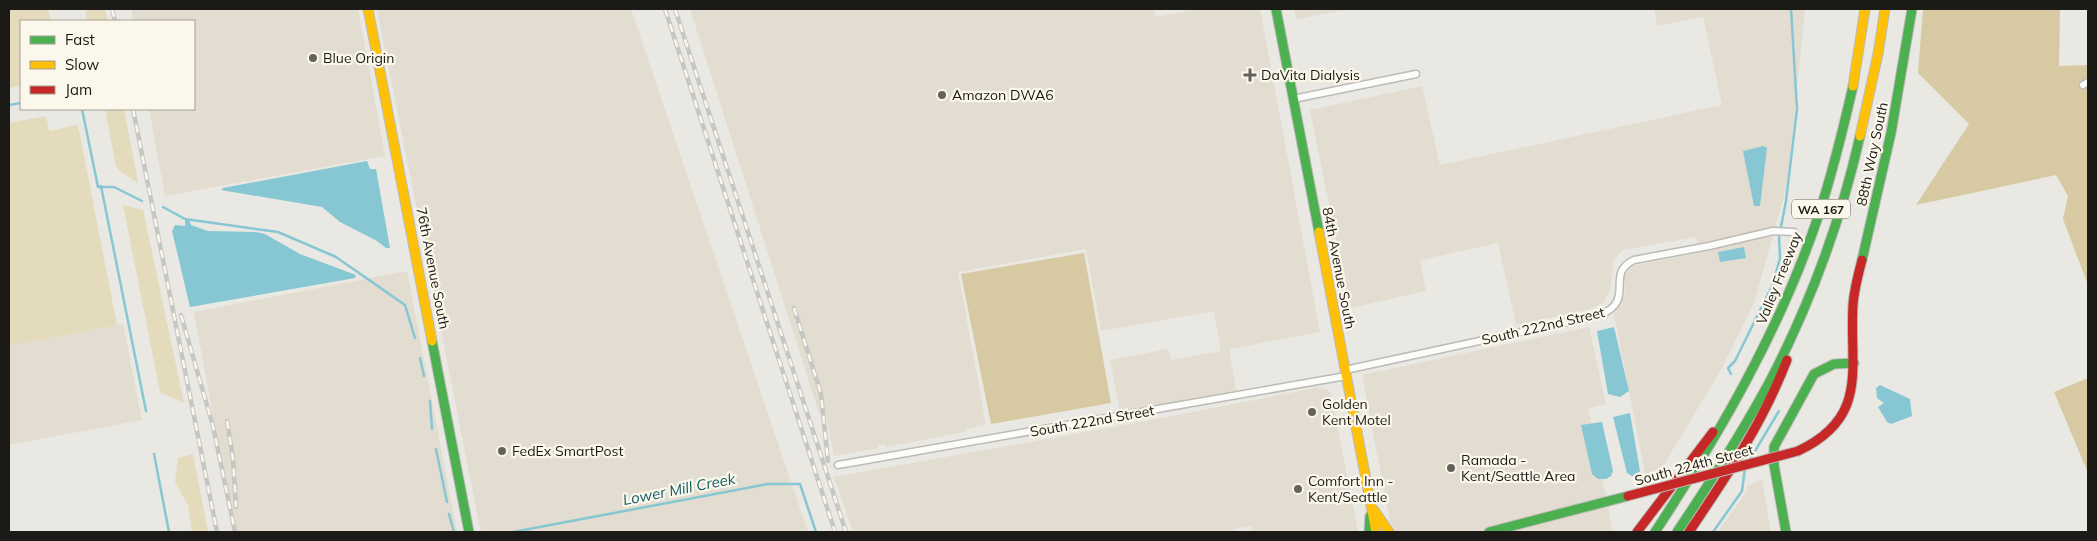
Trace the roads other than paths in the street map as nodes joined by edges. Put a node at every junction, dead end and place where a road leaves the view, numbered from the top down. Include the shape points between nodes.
1 (368, 9) edge
2 (1276, 9) edge
3 (1865, 9) edge
4 (1885, 9) edge
5 (1912, 9) edge
6 (1416, 74) dead end
7 (1293, 99) junction
8 (1794, 232) dead end
9 (1795, 330) junction
10 (1854, 363) junction
11 (1346, 373) junction
12 (1740, 396) junction
13 (838, 465) dead end
14 (1371, 506) junction
15 (469, 532) edge
16 (1369, 532) edge
17 (1376, 532) edge
18 (1389, 532) edge
19 (1489, 532) edge
20 (1637, 532) edge
21 (1655, 532) edge
22 (1676, 532) edge
23 (1689, 532) edge
24 (1786, 532) edge

1 - 15 main road, 76th Avenue South
2 - 7 main road, 84th Avenue South
3 - 12 main road, Valley Freeway / WA 167 via 1852,93 1823,202 1789,295
4 - 9 main road, WA 167 via 1856,155 1824,257
5 - 10 main road, 88th Way South via 1907,50 1854,293 1851,335
6 - 7 street
7 - 11 main road, 84th Avenue South
8 - 11 street, South 222nd Street via 1773,231 1627,263 1621,271 1616,306 1600,315
9 - 22 main road, WA 167 via 1758,404
9 - 23 main road via 1782,374 1745,446
10 - 19 main road, South 224th Street, bridge via 1849,401 1836,423 1818,440 1798,452
10 - 24 main road via 1834,364 1814,374 1774,447 1774,465
11 - 13 street, South 222nd Street
11 - 14 main road, 84th Avenue South
12 - 20 main road
12 - 21 main road, Valley Freeway / WA 167 via 1707,454
14 - 16 main road
14 - 17 main road, 84th Avenue South
14 - 18 main road

